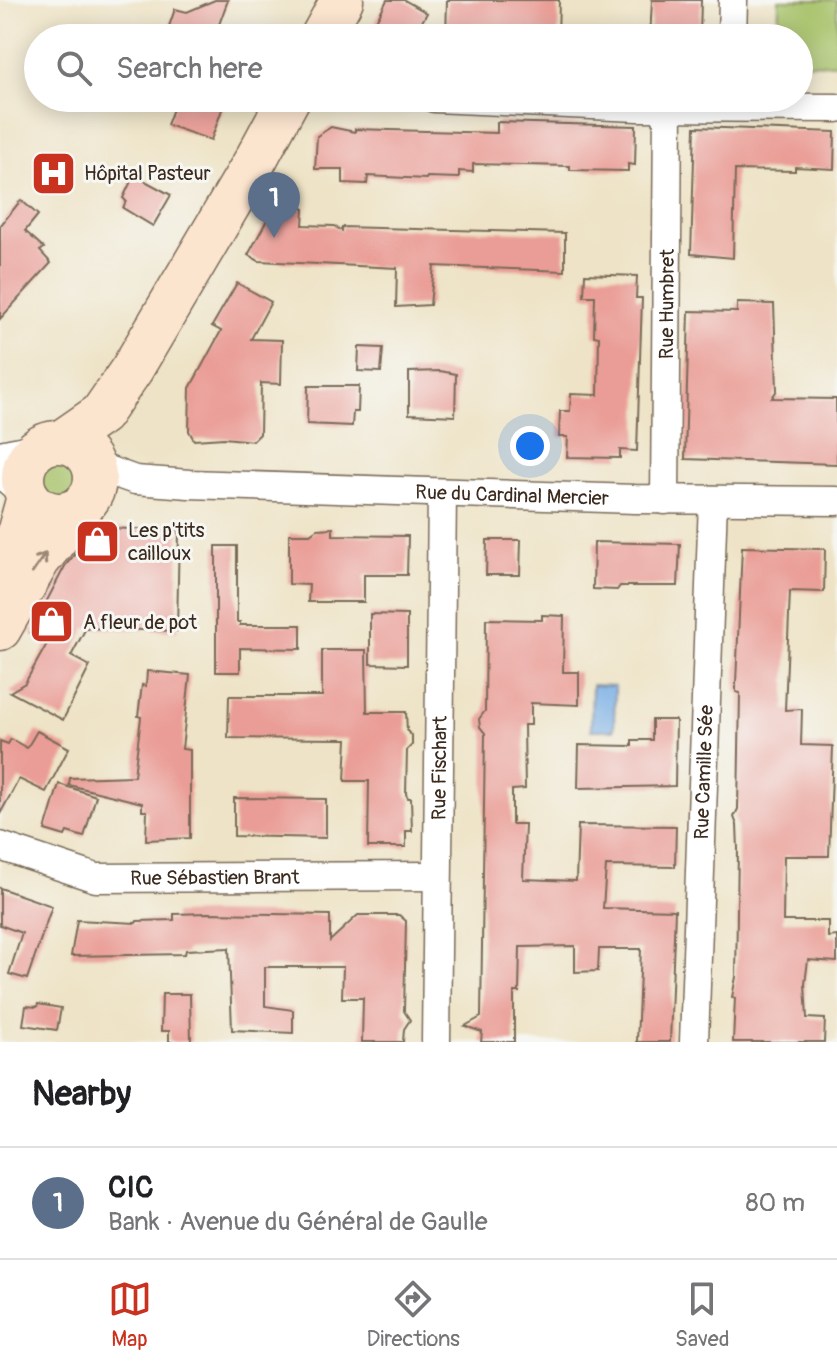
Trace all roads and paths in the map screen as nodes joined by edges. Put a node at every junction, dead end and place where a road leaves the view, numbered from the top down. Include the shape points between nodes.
1 (342, 0) edge
2 (733, 0) edge
3 (329, 24) edge
4 (732, 24) edge
5 (813, 107) edge
6 (837, 108) edge
7 (281, 112) edge
8 (668, 112) edge
9 (0, 455) edge
10 (70, 464) junction
11 (189, 484) junction
12 (14, 485) edge
13 (442, 493) junction
14 (665, 500) junction
15 (713, 500) junction
16 (837, 501) edge
17 (0, 571) edge
18 (0, 629) edge
19 (0, 846) edge
20 (436, 876) junction
21 (436, 1042) edge
22 (694, 1042) edge

1 - 3 main road
2 - 4 street
5 - 6 street
7 - 10 main road via 132,369
8 - 14 street, Rue Humbret
9 - 10 street
10 - 11 street, Rue du Cardinal Mercier via 135,480
10 - 11 street, Rue du Cardinal Mercier via 113,491
10 - 12 main road via 25,464
10 - 12 main road via 69,513 46,512
18 -> 10 main road via 39,560
11 - 13 street, Rue du Cardinal Mercier
12 - 17 main road via 15,544
13 - 14 street, Rue du Cardinal Mercier
13 - 20 street, Rue Fischart
14 - 15 street, Rue du Cardinal Mercier
15 - 16 street, Rue du Cardinal Mercier
15 - 22 street, Rue Camille Sée
19 - 20 street, Rue Sébastien Brant via 96,878
20 - 21 street, Rue Fischart

